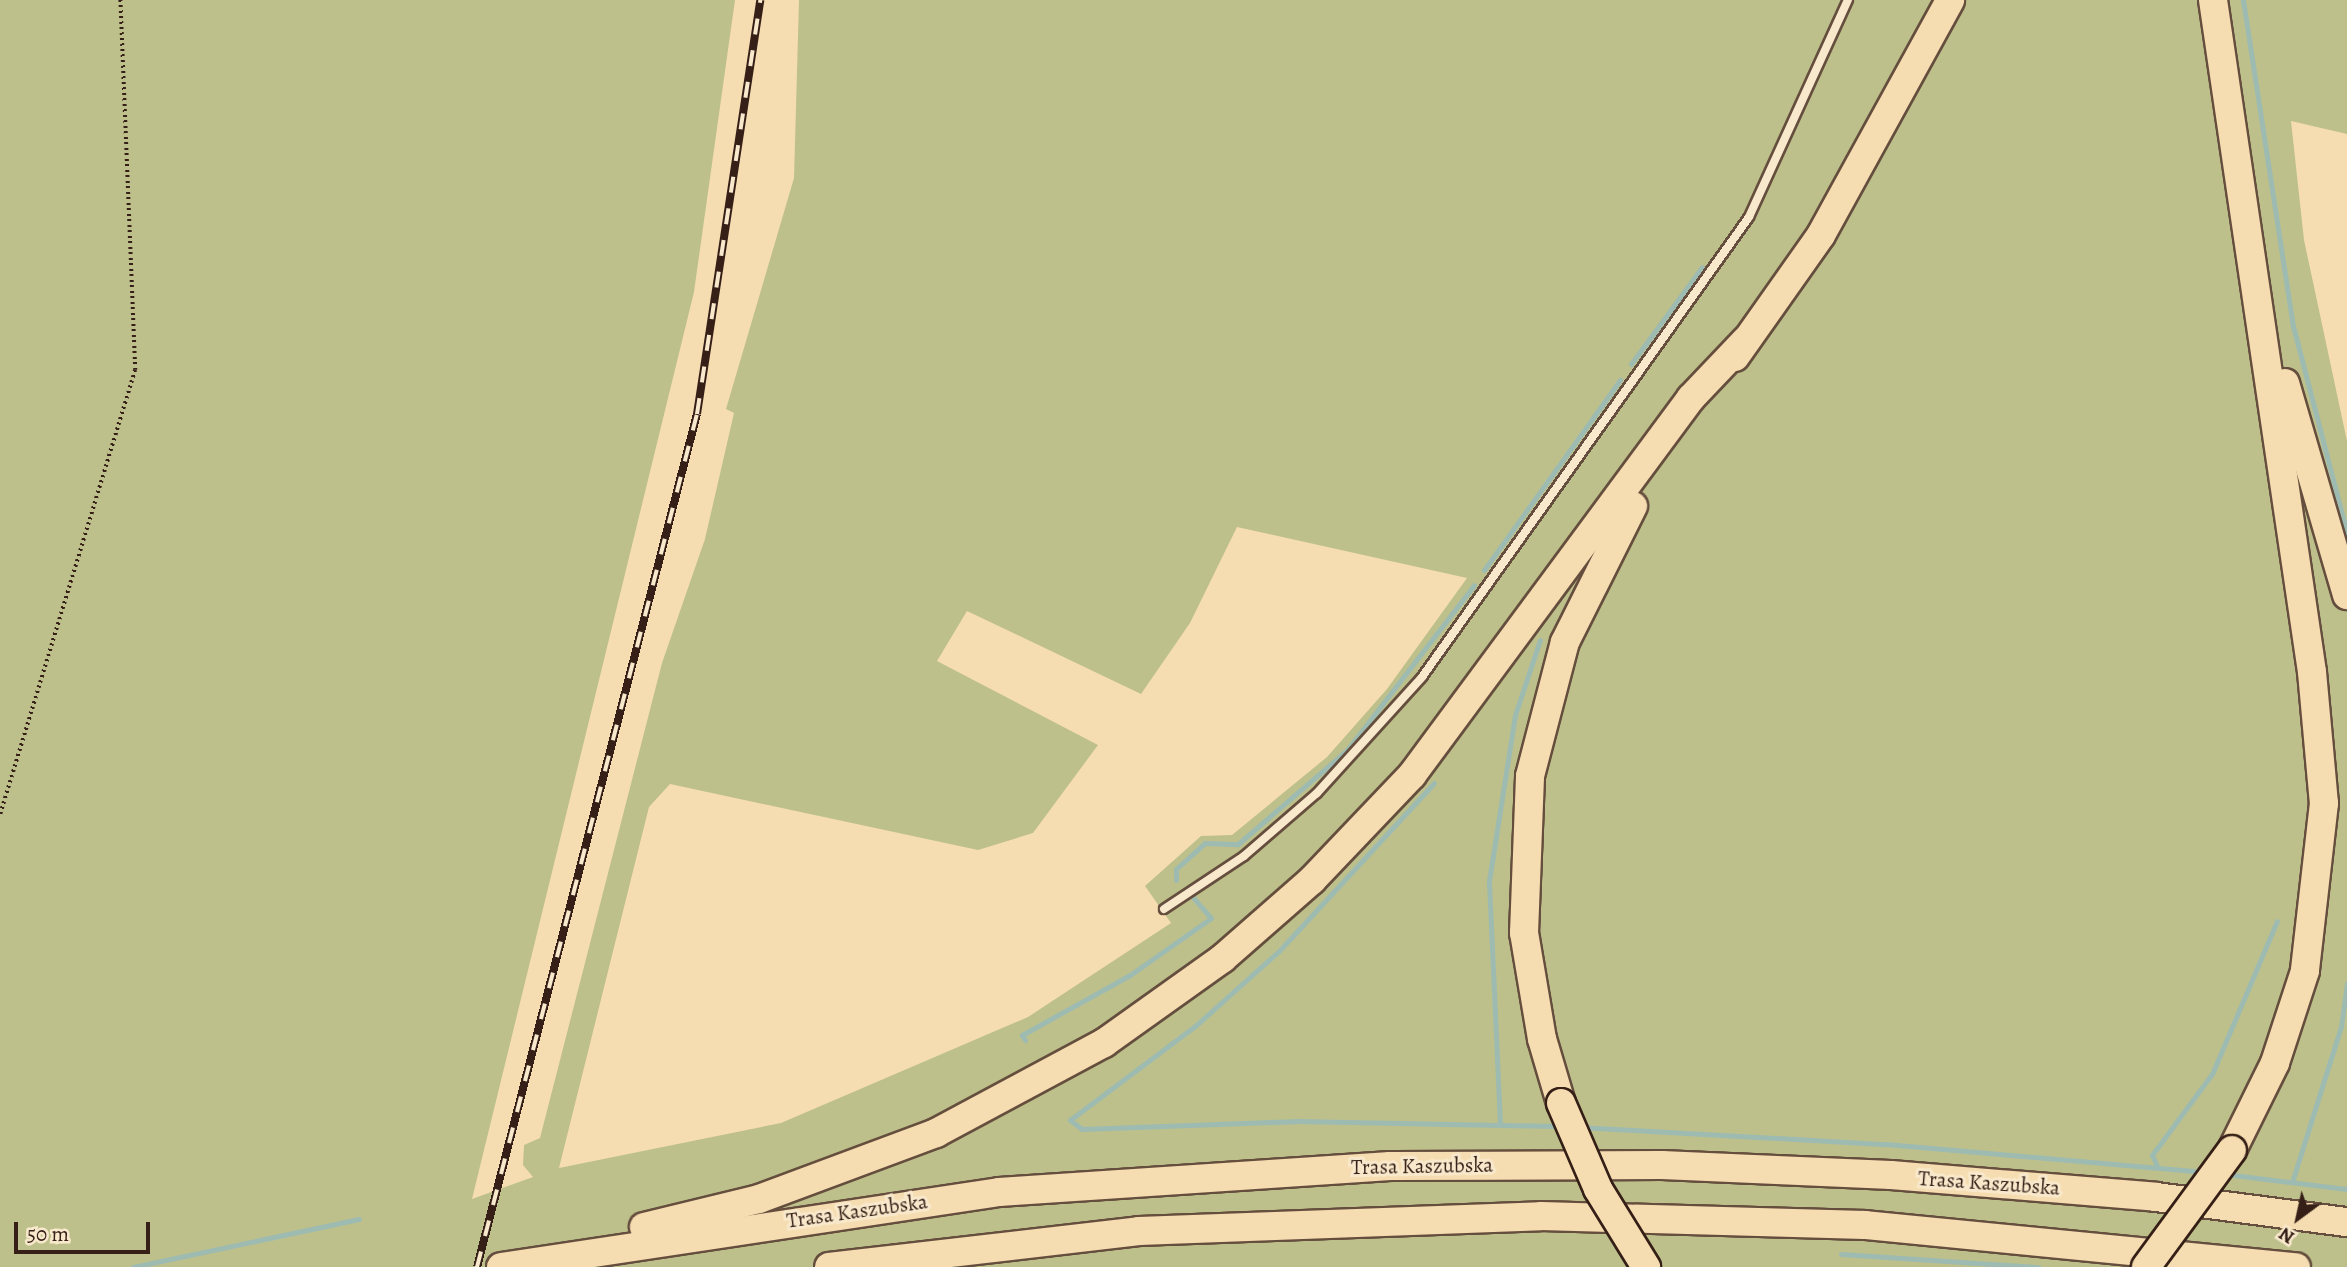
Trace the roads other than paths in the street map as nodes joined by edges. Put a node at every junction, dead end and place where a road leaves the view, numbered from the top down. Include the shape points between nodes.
1 (1848, 0) edge
2 (1950, 0) edge
3 (2213, 0) edge
4 (2227, 0) edge
5 (1745, 341) junction
6 (2347, 595) edge
7 (1164, 909) dead end
8 (2347, 1222) edge
9 (504, 1266) edge
10 (829, 1267) edge
11 (1646, 1267) edge
12 (2146, 1267) edge
13 (2296, 1267) edge

1 - 7 lane via 1749,218 1422,677 1317,793 1244,856
2 - 5 highway via 1857,176
3 - 12 highway, bridge via 2312,672 2324,803 2305,971 2275,1063 2232,1150
4 - 6 highway via 2284,376
5 - 9 highway via 1691,398 1412,775 1312,880 1193,981 1057,1070 911,1144 759,1199 573,1242
5 - 11 highway, bridge via 1615,536 1564,642 1545,701 1530,776 1523,895 1535,1009 1561,1103 1603,1198
8 - 9 highway, Trasa Kaszubska via 2156,1198 1891,1175 1662,1165 1390,1166 999,1192
10 - 13 highway via 1139,1231 1541,1216 1904,1227

